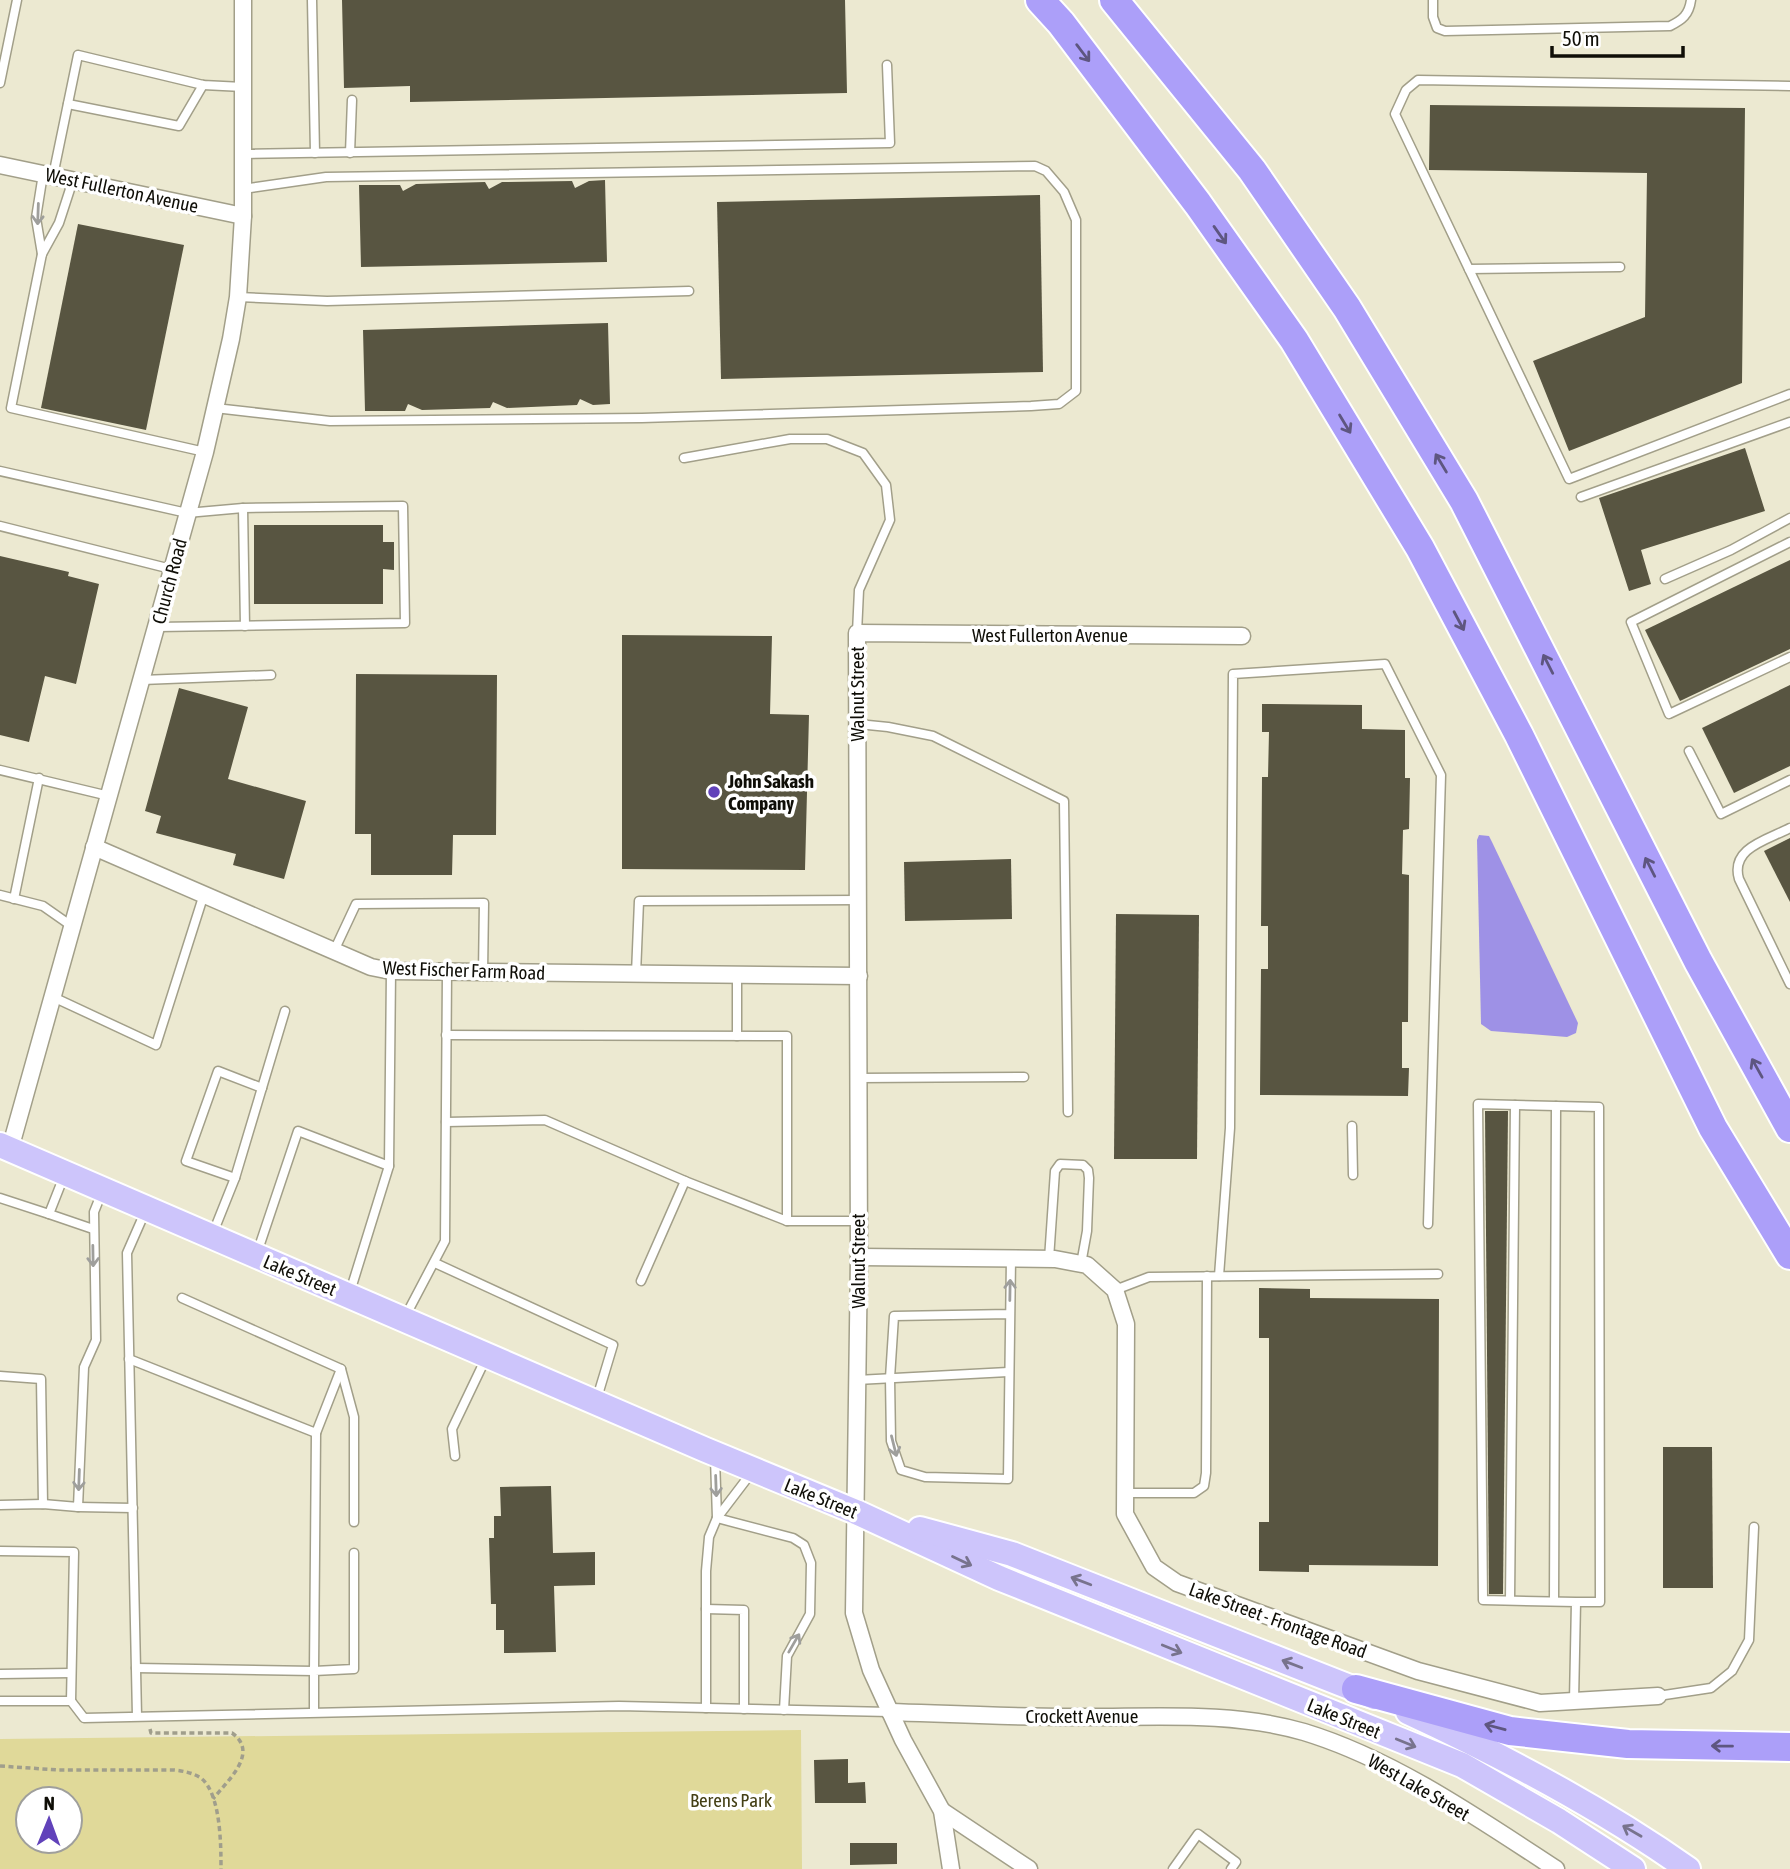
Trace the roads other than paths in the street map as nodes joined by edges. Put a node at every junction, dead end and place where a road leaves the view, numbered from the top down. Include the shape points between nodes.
1 (17, 0) edge
2 (243, 0) edge
3 (312, 0) edge
4 (1040, 0) edge
5 (1114, 0) edge
6 (1433, 0) edge
7 (1690, 0) edge
8 (887, 65) dead end
9 (0, 83) edge
10 (203, 85) junction
11 (1790, 86) edge
12 (243, 87) junction
13 (352, 100) dead end
14 (68, 104) junction
15 (315, 153) junction
16 (350, 153) junction
17 (243, 154) junction
18 (0, 165) edge
19 (48, 175) junction
20 (73, 180) junction
21 (243, 189) junction
22 (243, 216) junction
23 (42, 254) junction
24 (1620, 267) dead end
25 (1469, 269) junction
26 (689, 290) dead end
27 (238, 297) junction
28 (1790, 394) edge
29 (215, 408) junction
30 (1790, 422) edge
31 (205, 452) junction
32 (684, 458) dead end
33 (0, 471) edge
34 (1581, 497) dead end
35 (243, 508) junction
36 (187, 513) junction
37 (1790, 518) edge
38 (0, 526) edge
39 (1790, 542) edge
40 (171, 569) junction
41 (1665, 579) dead end
42 (245, 626) junction
43 (157, 627) junction
44 (857, 634) junction
45 (1242, 636) dead end
46 (1790, 657) edge
47 (271, 675) dead end
48 (142, 680) junction
49 (858, 724) junction
50 (1689, 751) dead end
51 (0, 770) edge
52 (39, 778) junction
53 (1790, 780) edge
54 (109, 796) junction
55 (1790, 828) edge
56 (94, 847) junction
57 (204, 894) junction
58 (0, 895) edge
59 (14, 899) junction
60 (859, 900) junction
61 (73, 927) junction
62 (334, 951) junction
63 (391, 971) junction
64 (447, 972) junction
65 (484, 973) junction
66 (636, 974) junction
67 (737, 975) junction
68 (859, 976) junction
69 (1790, 984) edge
70 (53, 997) junction
71 (285, 1011) dead end
72 (446, 1035) junction
73 (737, 1036) junction
74 (1024, 1077) dead end
75 (859, 1078) junction
76 (262, 1088) junction
77 (1515, 1105) junction
78 (1556, 1106) junction
79 (1068, 1112) dead end
80 (446, 1122) junction
81 (1352, 1126) dead end
82 (1790, 1128) edge
83 (5, 1147) edge
84 (389, 1166) junction
85 (65, 1173) junction
86 (1353, 1175) dead end
87 (235, 1178) junction
88 (685, 1181) junction
89 (103, 1189) junction
90 (0, 1198) edge
91 (146, 1208) junction
92 (49, 1214) junction
93 (787, 1221) junction
94 (859, 1221) junction
95 (1428, 1224) dead end
96 (93, 1229) junction
97 (212, 1236) junction
98 (1790, 1255) edge
99 (256, 1256) junction
100 (859, 1257) junction
101 (1011, 1258) junction
102 (1049, 1259) junction
103 (435, 1263) junction
104 (1081, 1264) junction
105 (1438, 1274) dead end
106 (1207, 1276) junction
107 (1219, 1276) junction
108 (641, 1281) dead end
109 (1115, 1290) junction
110 (349, 1296) junction
111 (182, 1298) dead end
112 (1010, 1314) junction
113 (404, 1319) junction
114 (487, 1355) junction
115 (130, 1359) junction
116 (341, 1369) junction
117 (1009, 1371) junction
118 (0, 1376) edge
119 (890, 1378) junction
120 (857, 1380) junction
121 (596, 1402) junction
122 (316, 1433) junction
123 (714, 1454) junction
124 (455, 1456) dead end
125 (754, 1470) junction
126 (1126, 1493) junction
127 (43, 1504) junction
128 (0, 1506) edge
129 (78, 1507) junction
130 (133, 1508) junction
131 (856, 1512) junction
132 (717, 1518) junction
133 (354, 1522) dead end
134 (1754, 1527) dead end
135 (0, 1551) edge
136 (354, 1553) dead end
137 (1510, 1600) junction
138 (1554, 1601) junction
139 (1576, 1602) junction
140 (706, 1609) junction
141 (136, 1668) junction
142 (314, 1671) junction
143 (0, 1674) edge
144 (71, 1674) junction
145 (1356, 1689) junction
146 (1658, 1696) joint
147 (71, 1701) junction
148 (1574, 1701) junction
149 (0, 1702) edge
150 (706, 1708) junction
151 (744, 1709) junction
152 (784, 1710) junction
153 (314, 1712) junction
154 (890, 1712) junction
155 (137, 1716) junction
156 (1274, 1725) joint
157 (1790, 1746) edge
158 (942, 1811) junction
159 (951, 1869) edge
160 (1029, 1869) edge
161 (1173, 1869) edge
162 (1231, 1869) edge
163 (1556, 1869) edge
164 (1633, 1869) edge
165 (1688, 1869) edge

1 - 9 lane
2 - 12 street, Church Road
3 - 15 lane
4 -> 98 highway via 1198,204 1286,328 1420,548 1519,735 1713,1128
82 -> 5 highway via 1698,961 1464,501 1347,308 1260,182
6 - 7 lane via 1433,18 1437,28 1445,31 1670,26 1684,19
8 - 16 lane via 890,143
10 - 12 lane
10 - 14 lane via 179,126
10 - 14 lane via 78,55
11 - 25 lane via 1418,80 1406,90 1395,114
12 - 17 street, Church Road
13 - 16 lane
14 - 19 lane
15 - 16 lane
15 - 17 lane
17 - 21 street, Church Road
18 - 19 street, West Fullerton Avenue
19 - 20 street, West Fullerton Avenue
19 -> 23 lane via 36,218
20 - 22 street, West Fullerton Avenue
20 - 23 lane via 59,223
21 - 22 street, Church Road
21 - 29 lane via 326,177 1035,166 1064,192 1076,220 1076,391 1059,404 1031,407 642,418 330,421
22 - 27 street, Church Road
23 - 31 lane via 11,408
24 - 25 lane
25 - 28 lane via 1569,479
26 - 27 lane via 327,301
27 - 29 street, Church Road
29 - 31 street, Church Road
30 - 34 lane
31 - 36 street, Church Road
32 - 44 lane via 790,439 827,439 863,453 886,485 890,520 859,590
33 - 36 lane
35 - 36 lane
35 - 42 lane
35 - 42 lane via 403,506 405,623
36 - 40 street, Church Road
37 - 41 lane
38 - 40 lane
39 - 46 lane via 1631,622 1669,715
40 - 43 street, Church Road
42 - 43 lane
43 - 48 street, Church Road
44 - 45 street, West Fullerton Avenue
44 - 49 street, Walnut Street
47 - 48 lane
48 - 54 street, Church Road
49 - 60 street, Walnut Street
49 - 79 lane via 933,736 1064,801
50 - 53 lane via 1721,814
51 - 52 lane
52 - 54 lane
52 - 59 lane
54 - 56 street, Church Road
55 - 69 lane via 1744,852 1736,869
56 - 57 street, West Fischer Farm Road
56 - 61 street, Church Road
57 - 62 street, West Fischer Farm Road
57 - 70 lane via 156,1045
58 - 59 lane
59 - 61 lane via 43,906
60 - 66 lane via 639,901
60 - 68 street, Walnut Street
61 - 70 street, Church Road
62 - 63 street, West Fischer Farm Road
62 - 65 lane via 356,904 484,903
63 - 64 street, West Fischer Farm Road
63 - 84 lane
64 - 65 street, West Fischer Farm Road
64 - 72 lane
65 - 66 street, West Fischer Farm Road
66 - 67 street, West Fischer Farm Road
67 - 68 street, West Fischer Farm Road
67 - 73 lane
68 - 75 street, Walnut Street
70 - 83 street, Church Road
71 - 76 lane
72 - 73 lane
72 - 80 lane
73 - 93 lane via 787,1037
74 - 75 lane
75 - 94 street, Walnut Street
76 - 87 lane
76 - 87 lane via 218,1071 186,1161
77 - 78 lane
77 - 137 lane
77 - 137 lane via 1478,1104 1483,1600
78 - 138 lane
78 - 139 lane via 1599,1107 1600,1602
80 - 88 lane via 545,1120
80 - 103 lane via 445,1241
81 - 86 lane
83 - 85 main road, Lake Street
84 - 99 lane via 298,1132
84 - 110 lane
85 - 89 main road, Lake Street
85 - 92 lane
87 - 97 lane
88 - 93 lane
88 - 108 lane
89 - 91 main road, Lake Street
89 - 96 lane
90 - 92 lane
91 - 97 main road, Lake Street
91 - 115 lane via 127,1253
92 - 96 lane
93 - 94 lane
94 - 100 street, Walnut Street
95 - 107 lane via 1441,775 1385,664 1233,674 1230,1128
96 -> 129 lane via 96,1340 84,1367
97 - 99 main road, Lake Street
99 - 110 main road, Lake Street
100 - 101 street
100 - 120 street, Walnut Street
101 - 102 street
112 -> 101 lane
102 - 104 street
102 - 104 lane via 1055,1171 1060,1164 1083,1165 1089,1178
103 - 113 lane
103 - 121 lane via 614,1345
104 - 109 street
105 - 107 lane
106 - 107 lane
106 - 109 lane via 1150,1277
106 - 126 lane via 1204,1486 1194,1493
109 - 126 street, Lake Street - Frontage Road via 1126,1324
110 - 113 main road, Lake Street
111 - 116 lane
112 - 117 lane
112 - 119 lane via 894,1315
113 - 114 main road, Lake Street
114 - 121 main road, Lake Street
114 - 124 lane via 452,1429
115 - 122 lane
115 - 130 lane
116 - 122 lane
116 - 133 lane via 354,1417
117 - 119 lane
119 -> 117 lane via 891,1441 901,1470 925,1477 1008,1479
118 - 127 lane via 41,1379
119 - 120 lane
120 - 131 street, Walnut Street
121 - 123 main road, Lake Street
122 - 142 lane
123 - 125 main road, Lake Street
123 -> 132 lane
125 - 131 main road, Lake Street
125 - 132 lane
126 - 148 street, Lake Street - Frontage Road via 1125,1514 1154,1567 1177,1583 1418,1671 1540,1703
127 - 128 lane
127 - 129 lane
129 - 130 lane
130 - 141 lane
145 -> 131 main road, Lake Street via 1012,1554
131 - 154 street, Walnut Street via 854,1614 870,1670
131 -> 164 main road, Lake Street via 999,1578 1462,1766
132 - 140 lane via 709,1537
152 -> 132 lane via 787,1656 810,1615 811,1563 804,1545 793,1538
134 - 146 lane via 1749,1640 1732,1671 1711,1688
135 - 144 lane via 74,1552
136 - 142 lane via 354,1669
137 - 138 lane
138 - 139 lane
139 - 148 lane
140 - 150 lane
140 - 151 lane via 744,1610
141 - 142 lane
141 - 155 lane
142 - 153 lane
143 - 144 lane
144 - 147 lane
157 -> 145 highway via 1628,1744 1510,1731
165 -> 145 main road, Lake Street via 1529,1771
146 - 148 street, Lake Street - Frontage Road
147 - 149 lane
147 - 155 lane via 85,1718
150 - 151 lane
150 - 153 lane
151 - 152 lane
152 - 154 lane
153 - 155 lane
154 - 156 street, Crockett Avenue via 1169,1716
154 - 158 street, Walnut Street
156 - 163 street, West Lake Street via 1369,1756
158 - 159 street, Walnut Street
158 - 160 street
161 - 162 lane via 1198,1834 1236,1862

